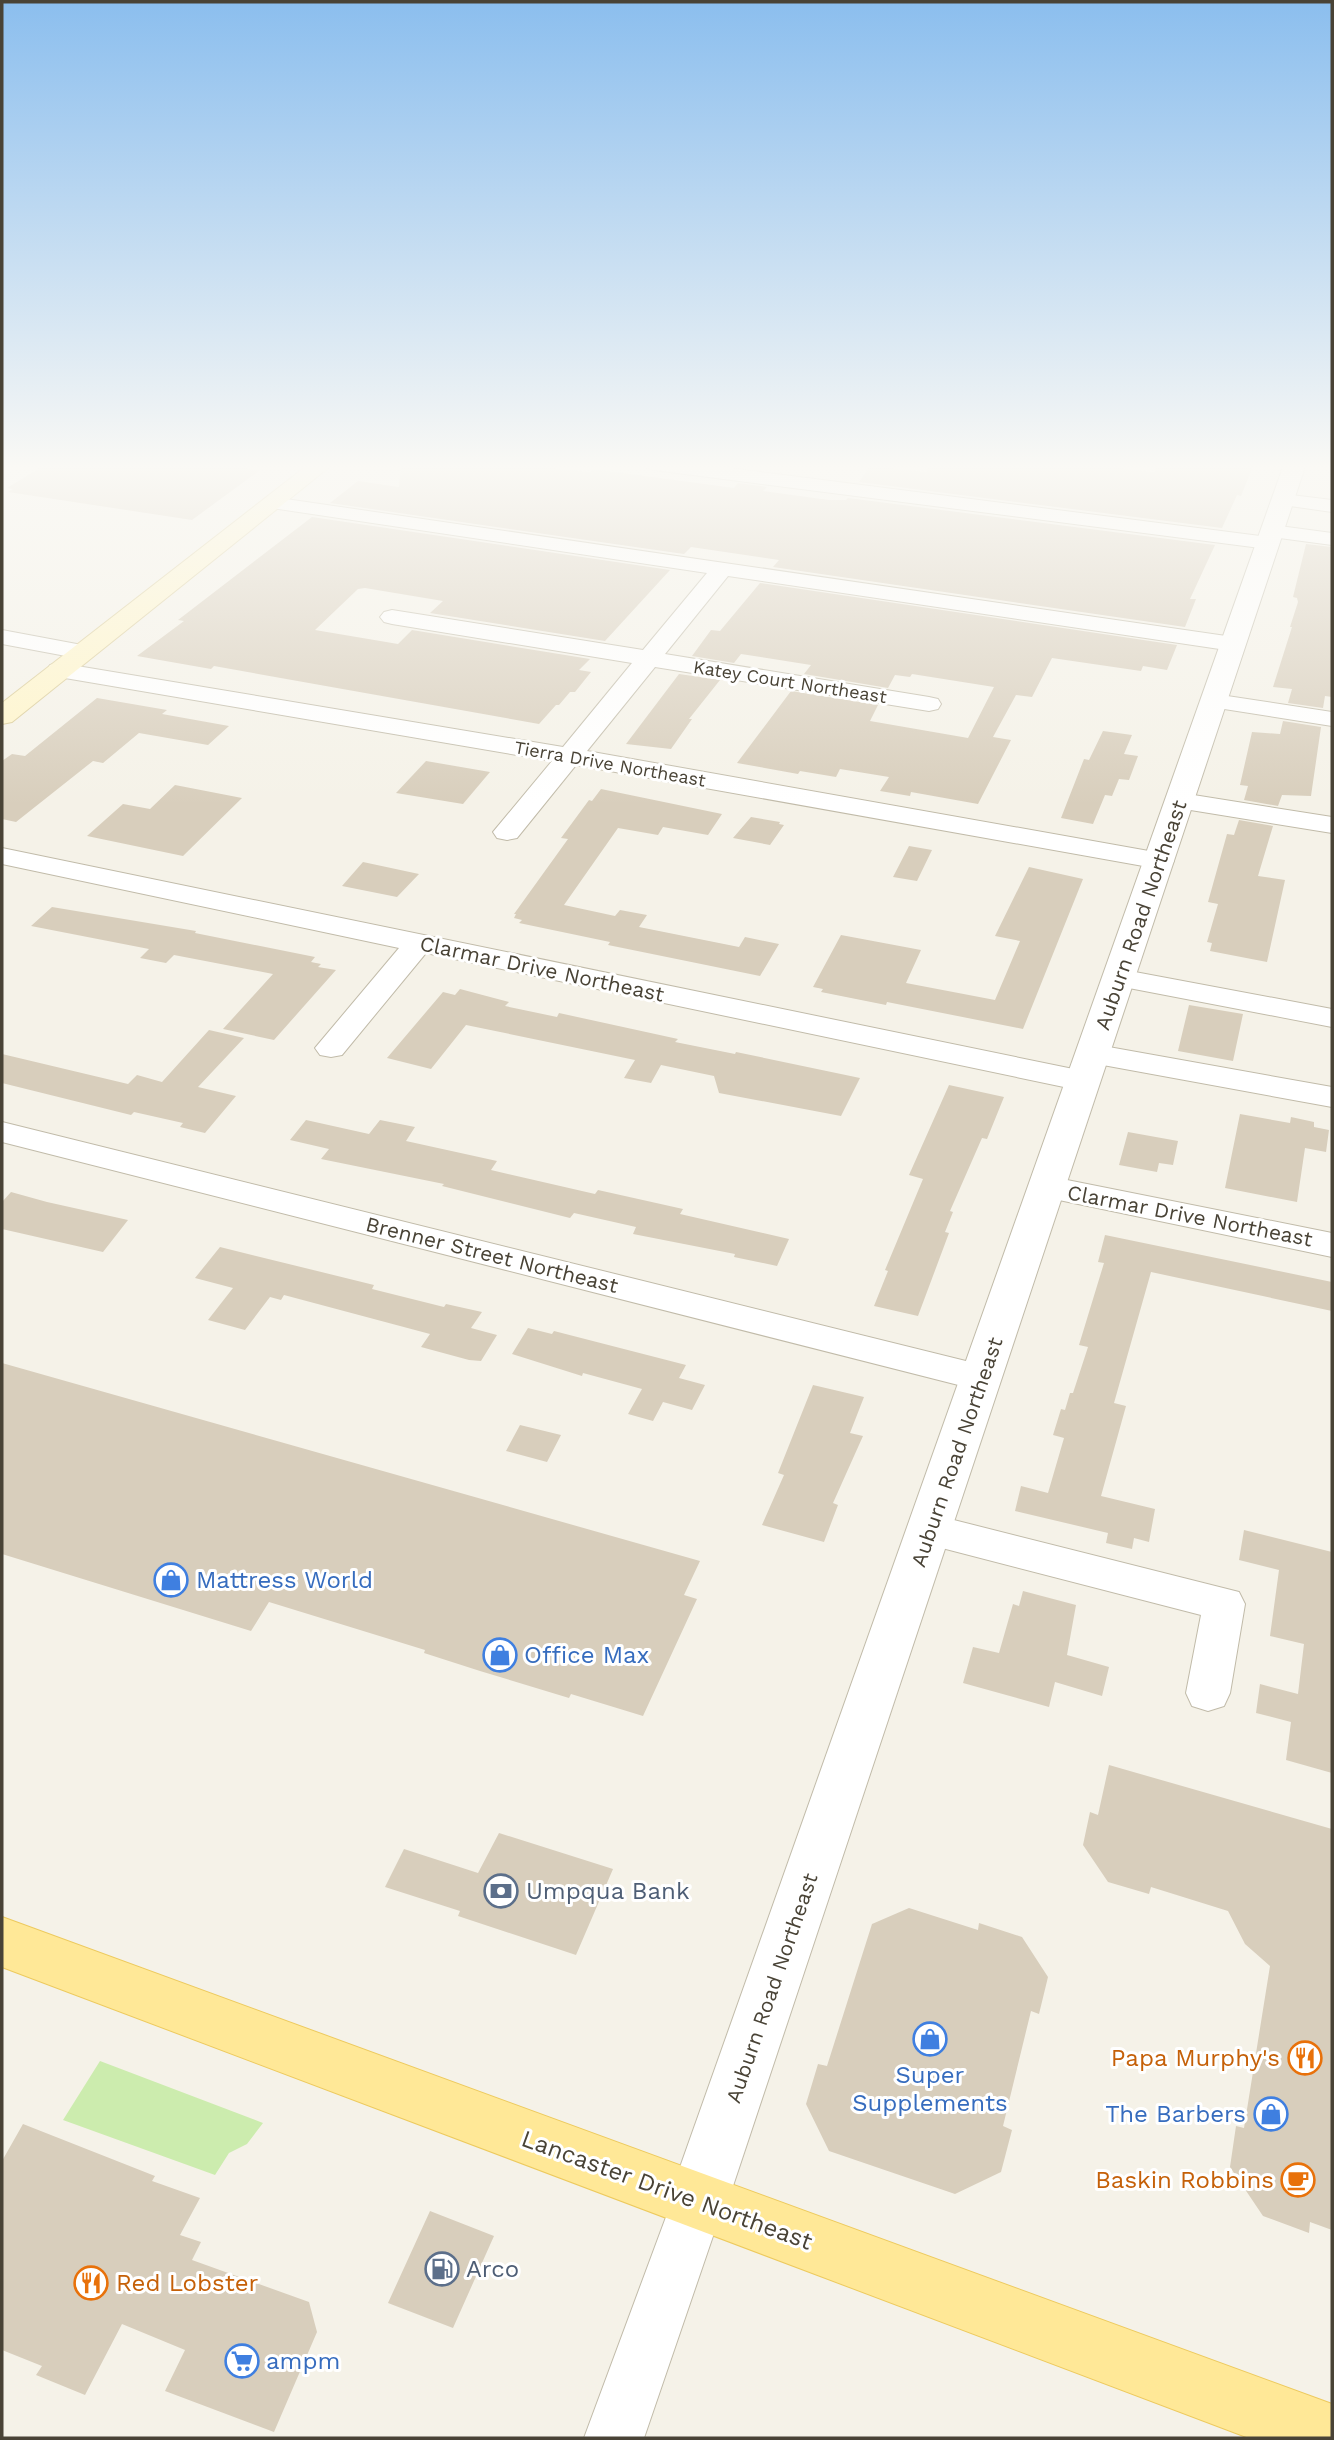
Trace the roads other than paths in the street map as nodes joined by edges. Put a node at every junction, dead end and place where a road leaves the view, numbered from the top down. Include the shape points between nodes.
1 (176, 578) edge
2 (715, 578) edge
3 (782, 578) edge
4 (1256, 578) edge
5 (391, 617) dead end
6 (2, 638) edge
7 (1233, 644) junction
8 (82, 652) junction
9 (651, 659) junction
10 (59, 670) junction
11 (1214, 701) junction
12 (929, 704) dead end
13 (2, 716) edge
14 (1332, 719) edge
15 (570, 756) junction
16 (1181, 801) junction
17 (1332, 825) edge
18 (507, 832) dead end
19 (2, 856) edge
20 (1160, 861) junction
21 (419, 943) junction
22 (1119, 978) junction
23 (1332, 1018) edge
24 (331, 1048) dead end
25 (1087, 1068) junction
26 (1332, 1097) edge
27 (2, 1132) edge
28 (1047, 1187) junction
29 (1332, 1245) edge
30 (982, 1378) junction
31 (930, 1531) junction
32 (1208, 1693) dead end
33 (2, 1942) edge
34 (698, 2201) junction
35 (1332, 2437) edge
36 (614, 2438) edge

1 - 8 main road
2 - 9 street
3 - 7 street
4 - 7 street, Auburn Road Northeast
5 - 9 street, Katey Court Northeast
6 - 8 street
7 - 11 street, Auburn Road Northeast
8 - 10 main road
9 - 12 street, Katey Court Northeast
9 - 15 street
10 - 13 main road
10 - 15 street, Tierra Drive Northeast
11 - 14 street
11 - 16 street, Auburn Road Northeast
15 - 18 street
15 - 20 street, Tierra Drive Northeast
16 - 17 street
16 - 20 street, Auburn Road Northeast
19 - 21 street, Clarmar Drive Northeast
20 - 22 street, Auburn Road Northeast
21 - 24 street
21 - 25 street, Clarmar Drive Northeast
22 - 23 street
22 - 25 street, Auburn Road Northeast
25 - 26 street, Clarmar Drive Northeast
25 - 28 street, Auburn Road Northeast
27 - 30 street, Brenner Street Northeast
28 - 29 street, Clarmar Drive Northeast
28 - 30 street, Auburn Road Northeast
30 - 31 street, Auburn Road Northeast
31 - 32 street via 1224,1604
31 - 34 street, Auburn Road Northeast
33 - 34 main road, Lancaster Drive Northeast
34 - 35 main road, Lancaster Drive Northeast
34 - 36 street, Auburn Road Northeast

